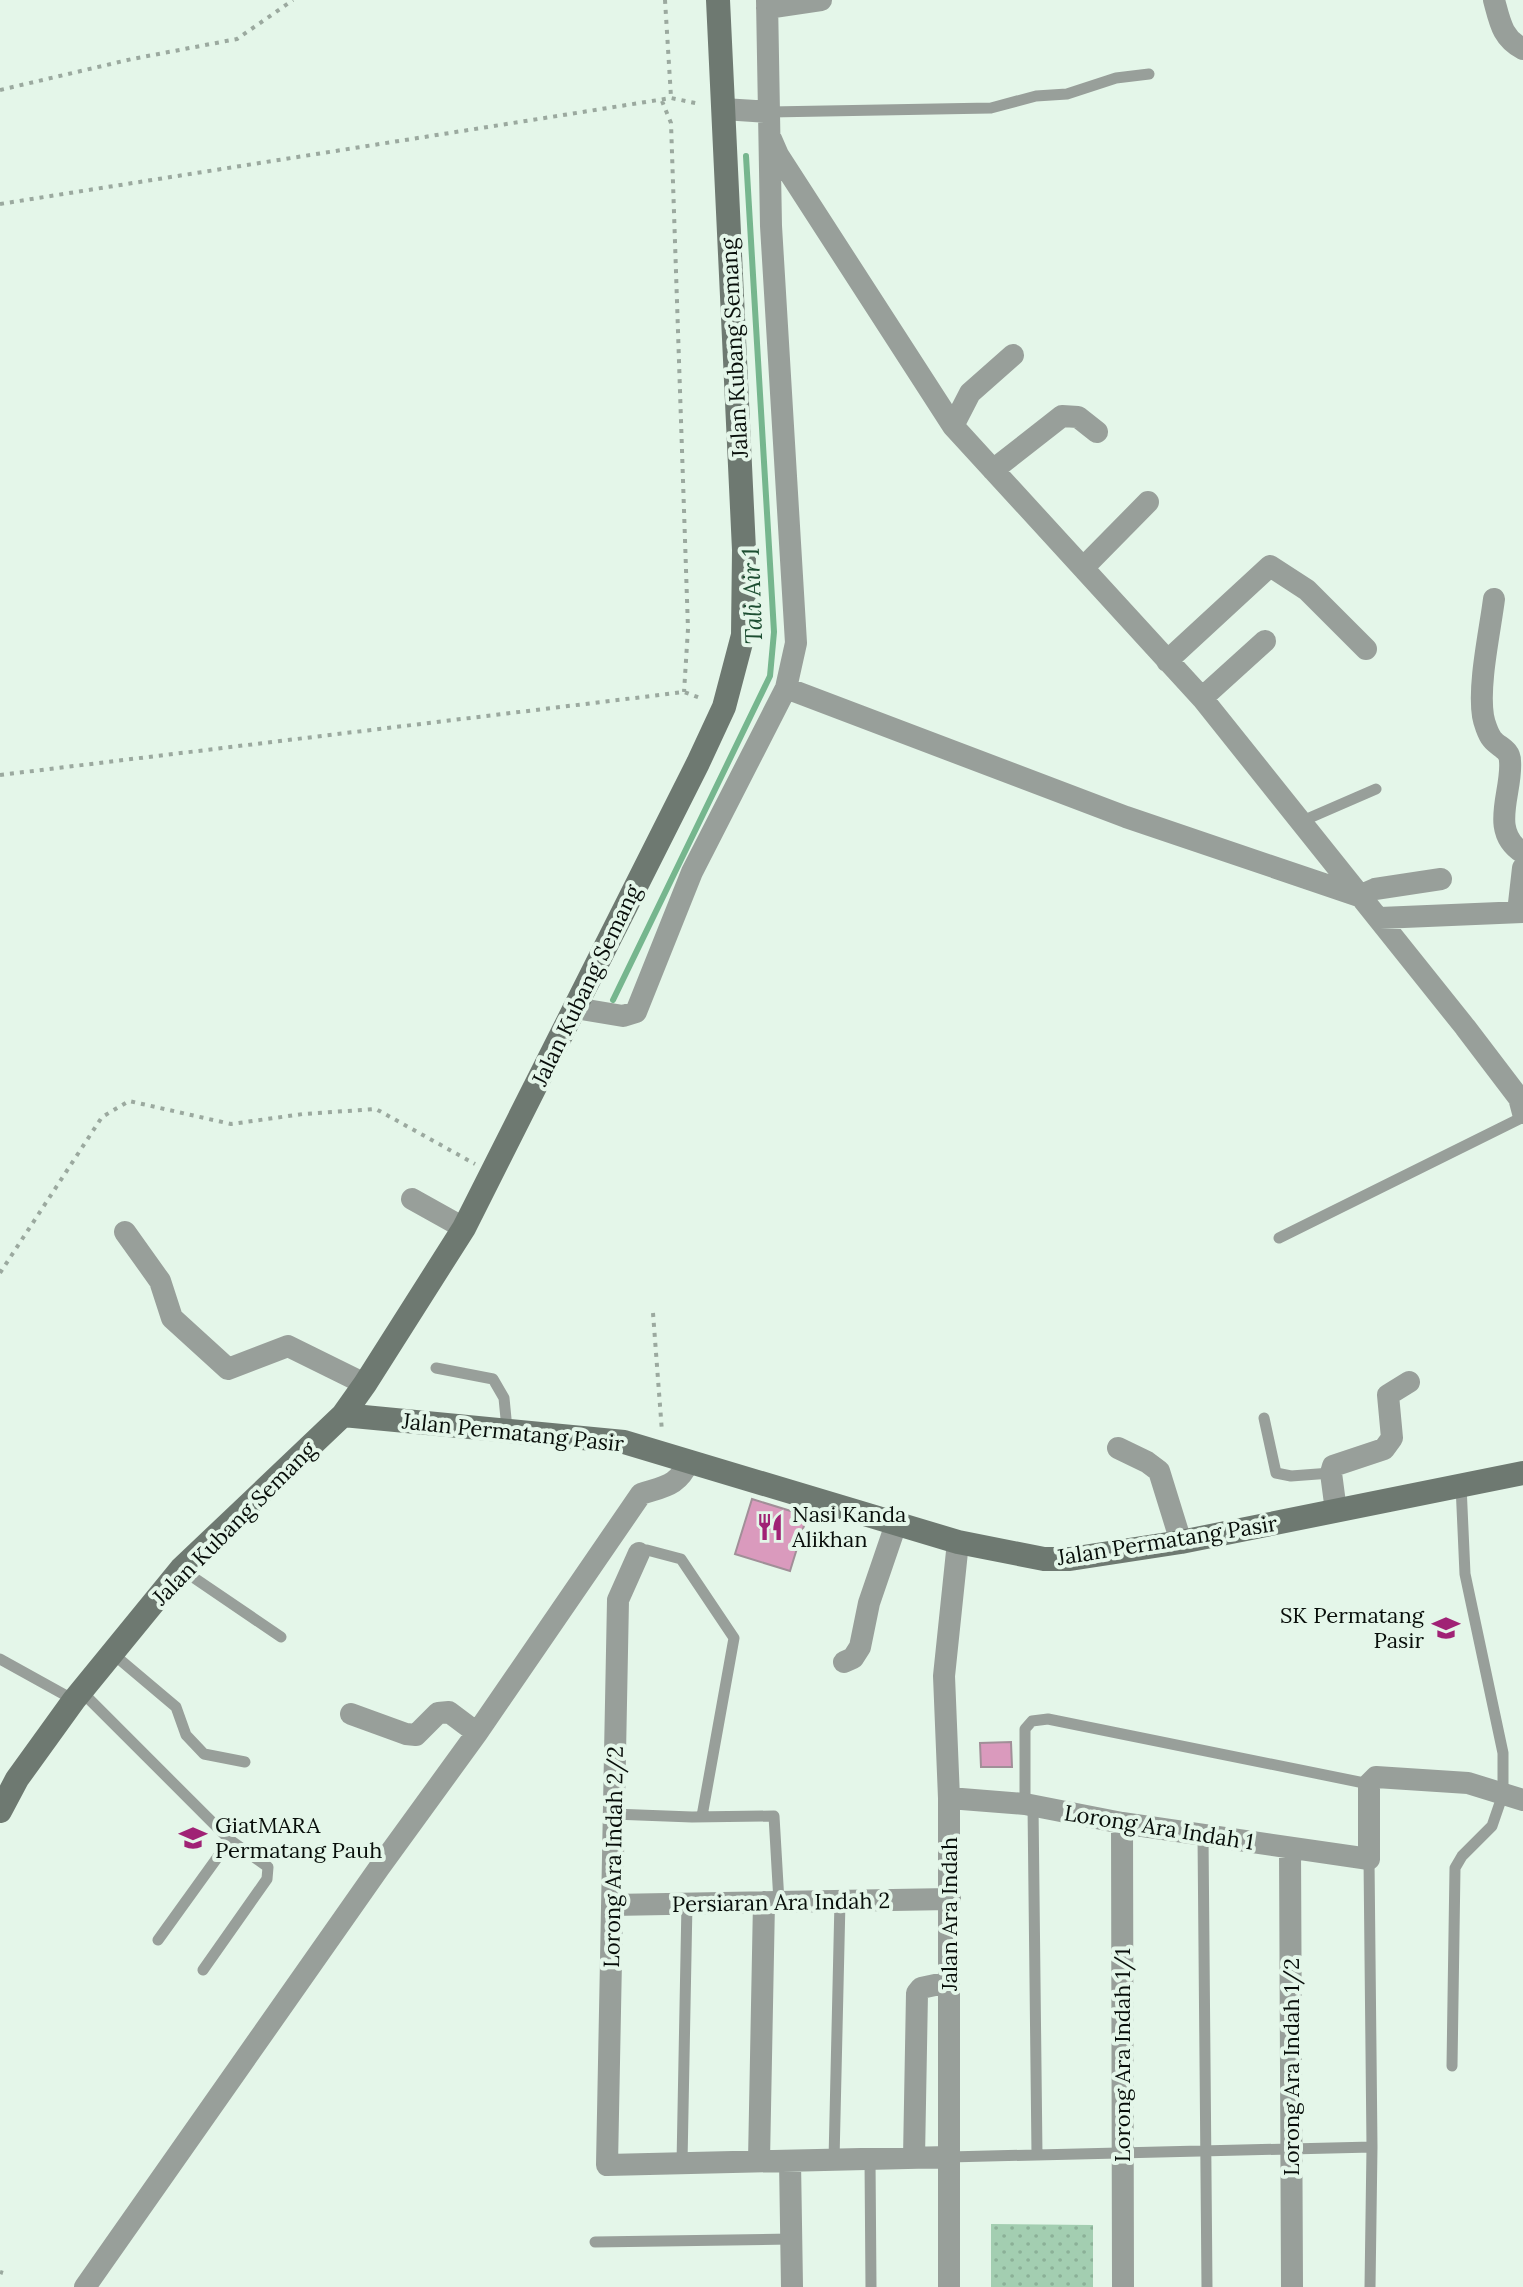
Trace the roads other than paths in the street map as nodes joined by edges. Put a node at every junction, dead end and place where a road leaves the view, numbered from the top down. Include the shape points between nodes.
1 (718, 0) edge
2 (1494, 0) edge
3 (813, 1) edge
4 (767, 4) edge
5 (1523, 49) edge
6 (1149, 74) dead end
7 (723, 109) junction
8 (770, 112) junction
9 (771, 139) junction
10 (1013, 355) dead end
11 (953, 426) junction
12 (1097, 432) dead end
13 (993, 470) junction
14 (1148, 502) dead end
15 (1083, 568) junction
16 (1494, 599) dead end
17 (1265, 641) dead end
18 (1366, 649) dead end
19 (1167, 661) junction
20 (786, 688) junction
21 (1202, 698) junction
22 (1376, 789) dead end
23 (1300, 822) junction
24 (1523, 853) edge
25 (1523, 868) edge
26 (1441, 879) dead end
27 (1359, 896) junction
28 (1520, 912) edge
29 (1380, 918) junction
30 (575, 1008) junction
31 (1523, 1115) edge
32 (412, 1199) dead end
33 (464, 1228) junction
34 (125, 1232) dead end
35 (1279, 1238) dead end
36 (436, 1368) dead end
37 (1409, 1382) dead end
38 (365, 1384) junction
39 (343, 1415) junction
40 (1264, 1418) dead end
41 (507, 1429) junction
42 (1118, 1448) dead end
43 (689, 1461) junction
44 (1331, 1473) junction
45 (1523, 1473) edge
46 (1461, 1485) junction
47 (1336, 1511) junction
48 (896, 1524) junction
49 (958, 1542) junction
50 (1181, 1542) junction
51 (639, 1553) joint
52 (181, 1569) junction
53 (281, 1637) dead end
54 (112, 1652) junction
55 (0, 1659) edge
56 (844, 1662) dead end
57 (77, 1695) junction
58 (351, 1714) dead end
59 (477, 1733) junction
60 (245, 1762) dead end
61 (1369, 1784) junction
62 (1513, 1797) edge
63 (949, 1798) junction
64 (1029, 1805) junction
65 (0, 1811) edge
66 (613, 1814) junction
67 (702, 1816) junction
68 (1122, 1823) junction
69 (1203, 1835) junction
70 (230, 1840) junction
71 (1290, 1848) junction
72 (1369, 1859) junction
73 (950, 1899) junction
74 (840, 1901) junction
75 (772, 1902) junction
76 (687, 1903) junction
77 (612, 1905) junction
78 (158, 1940) dead end
79 (203, 1970) dead end
80 (949, 1982) junction
81 (1452, 2066) dead end
82 (1372, 2147) junction
83 (1291, 2148) junction
84 (1207, 2150) junction
85 (1122, 2153) junction
86 (1037, 2155) junction
87 (949, 2157) junction
88 (914, 2158) junction
89 (870, 2159) junction
90 (834, 2160) junction
91 (759, 2161) junction
92 (790, 2161) junction
93 (682, 2163) junction
94 (791, 2239) junction
95 (595, 2242) dead end
96 (85, 2287) edge
97 (792, 2287) edge
98 (871, 2287) edge
99 (949, 2287) edge
100 (1123, 2287) edge
101 (1207, 2287) edge
102 (1292, 2287) edge
103 (1370, 2287) edge

1 - 7 main road, Jalan Kubang Semang
2 - 5 street via 1502,31
3 - 4 street
4 - 8 street
6 - 8 lane via 991,108
7 - 8 street
7 - 30 main road, Jalan Kubang Semang via 744,550 743,635 724,707
8 - 9 street
9 - 11 street
9 - 20 street via 771,226 796,643
10 - 11 street via 970,393
11 - 13 street
12 - 13 street via 1078,417 1062,416
13 - 15 street
14 - 15 street
15 - 19 street
16 - 24 street via 1483,716 1492,739 1511,760 1503,814 1508,838
17 - 21 street
18 - 19 street via 1307,590 1270,566
19 - 21 street
20 - 27 street via 1111,811
20 - 30 street via 692,872 636,1012 623,1016
21 - 23 street
22 - 23 lane
23 - 27 street
25 - 28 street
26 - 27 street
27 - 29 street
28 - 29 street
29 - 31 street via 1519,1098
30 - 33 main road, Jalan Kubang Semang
31 - 35 lane
32 - 33 street
33 - 38 main road, Jalan Kubang Semang
34 - 38 street via 160,1281 172,1318 228,1369 288,1346
36 - 41 lane via 493,1379 504,1398
37 - 44 street via 1388,1395 1392,1438 1384,1449 1333,1466
38 - 39 main road, Jalan Kubang Semang
39 - 41 main road, Jalan Permatang Pasir
39 - 52 main road, Jalan Kubang Semang
40 - 44 lane via 1276,1473
41 - 43 main road, Jalan Permatang Pasir via 624,1442
42 - 50 street via 1159,1471
43 - 48 main road, Jalan Permatang Pasir
43 - 59 street via 674,1483 641,1494
44 - 47 street
45 - 46 main road, Jalan Permatang Pasir
46 - 47 main road, Jalan Permatang Pasir
46 - 62 lane via 1465,1574
47 - 50 main road, Jalan Permatang Pasir
48 - 49 main road, Jalan Permatang Pasir
48 - 56 street via 860,1647
49 - 50 main road, Jalan Permatang Pasir via 1044,1559
49 - 63 street, Jalan Ara Indah via 944,1676
51 - 66 street, Lorong Ara Indah 2/2 via 618,1600
51 - 67 lane via 647,1550 681,1559 734,1638
52 - 53 lane
52 - 54 main road, Jalan Kubang Semang
54 - 57 main road, Jalan Kubang Semang
54 - 60 lane via 176,1707 186,1735 204,1754
55 - 57 lane
57 - 65 main road, Jalan Kubang Semang
57 - 70 lane
58 - 59 street via 416,1735 438,1713 449,1712
59 - 96 street
61 - 62 street via 1376,1777 1468,1783
61 - 64 lane via 1048,1719 1032,1721 1025,1729
61 - 72 street
62 - 81 lane via 1455,1868
63 - 64 street, Lorong Ara Indah 1
63 - 73 street, Jalan Ara Indah
64 - 68 street, Lorong Ara Indah 1
64 - 86 lane
66 - 67 lane
66 - 77 street, Lorong Ara Indah 2/2
67 - 75 lane via 774,1816
68 - 69 street, Lorong Ara Indah 1
68 - 85 street, Lorong Ara Indah 1/1
69 - 71 street, Lorong Ara Indah 1
69 - 84 lane
70 - 78 lane
70 - 79 lane via 268,1867 267,1879
71 - 72 street, Lorong Ara Indah 1
71 - 83 street, Lorong Ara Indah 1/2
72 - 82 lane
73 - 74 street, Persiaran Ara Indah 2
73 - 80 street, Jalan Ara Indah
74 - 75 street, Persiaran Ara Indah 2
74 - 90 lane
75 - 76 street, Persiaran Ara Indah 2
75 - 91 street
76 - 77 street, Persiaran Ara Indah 2
76 - 93 lane
77 - 93 street, Lorong Ara Indah 2/2 via 607,2165
80 - 87 street, Jalan Ara Indah
80 - 88 street via 917,1993
82 - 83 lane
82 - 103 lane
83 - 84 lane
83 - 102 street, Lorong Ara Indah 1/2
84 - 85 lane
84 - 101 lane
85 - 86 lane
85 - 100 street, Lorong Ara Indah 1/1
86 - 87 lane
87 - 88 street
87 - 99 street, Jalan Ara Indah
88 - 89 street
89 - 90 street
89 - 98 lane
90 - 92 street
91 - 92 street
91 - 93 street
92 - 94 street
94 - 95 lane
94 - 97 street

